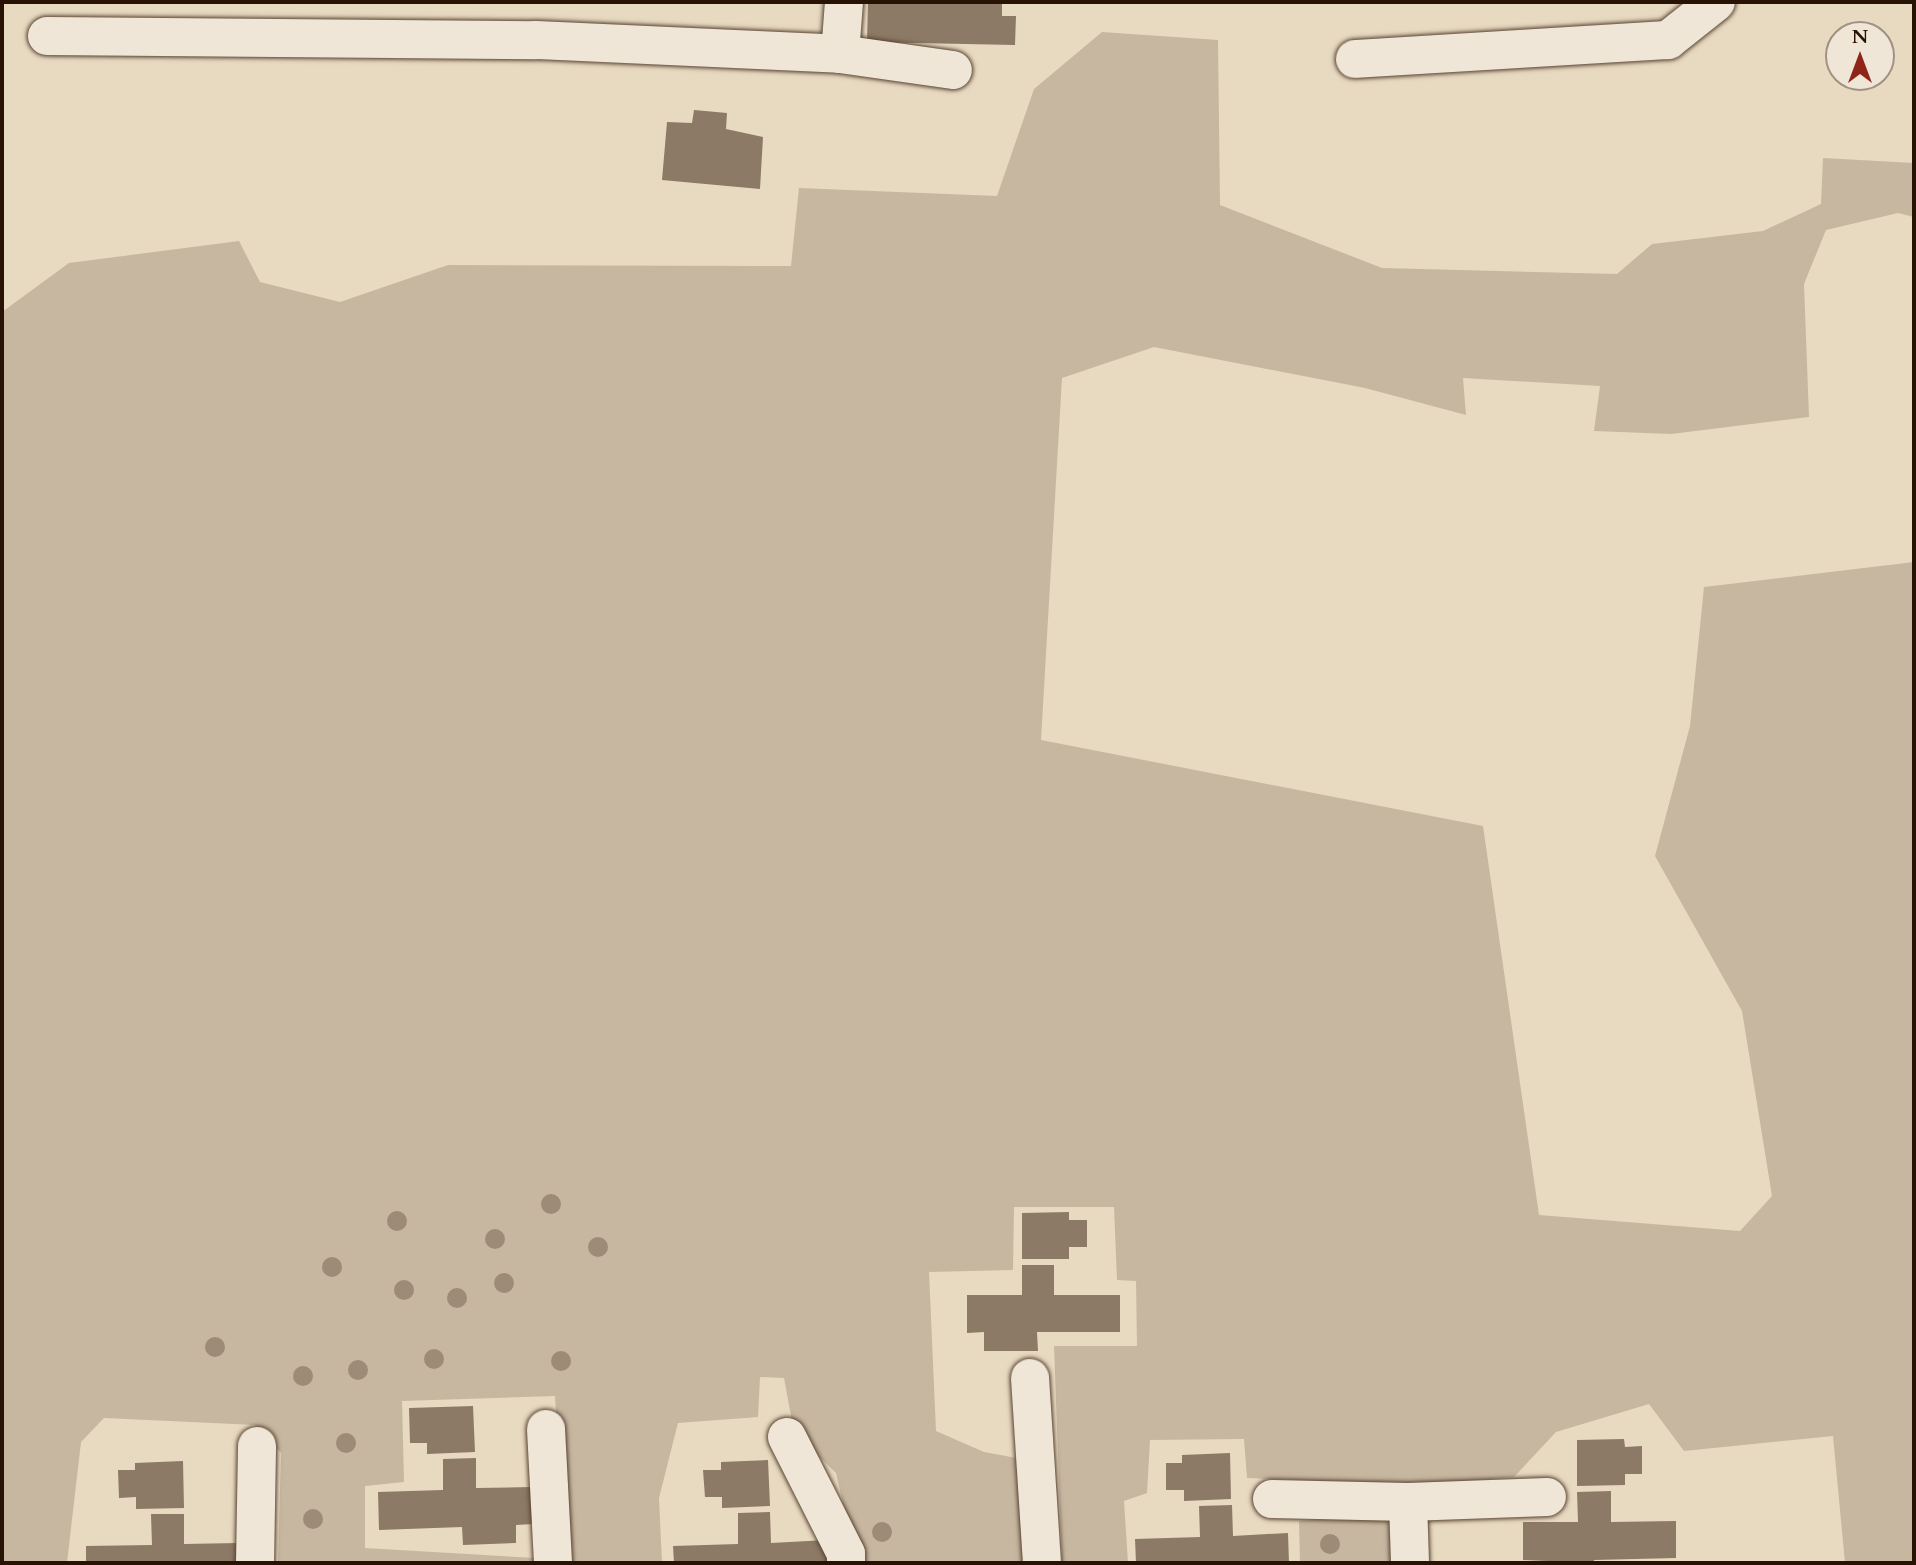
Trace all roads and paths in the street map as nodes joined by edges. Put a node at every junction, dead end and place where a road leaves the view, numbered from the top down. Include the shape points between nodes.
1 (844, 2) edge
2 (1716, 2) edge
3 (47, 36) dead end
4 (840, 54) junction
5 (1355, 60) dead end
6 (953, 70) dead end
7 (1030, 1378) dead end
8 (546, 1429) dead end
9 (787, 1437) dead end
10 (257, 1447) dead end
11 (1547, 1497) dead end
12 (1272, 1499) dead end
13 (1408, 1502) junction
14 (255, 1563) edge
15 (553, 1563) edge
16 (846, 1563) edge
17 (1042, 1563) edge
18 (1410, 1563) edge

1 - 4 street
2 - 5 street via 1668,40
3 - 4 street via 536,40
4 - 6 street
7 - 17 street
8 - 15 street
9 - 16 street via 846,1553
10 - 14 street
11 - 13 street
12 - 13 street
13 - 18 street

